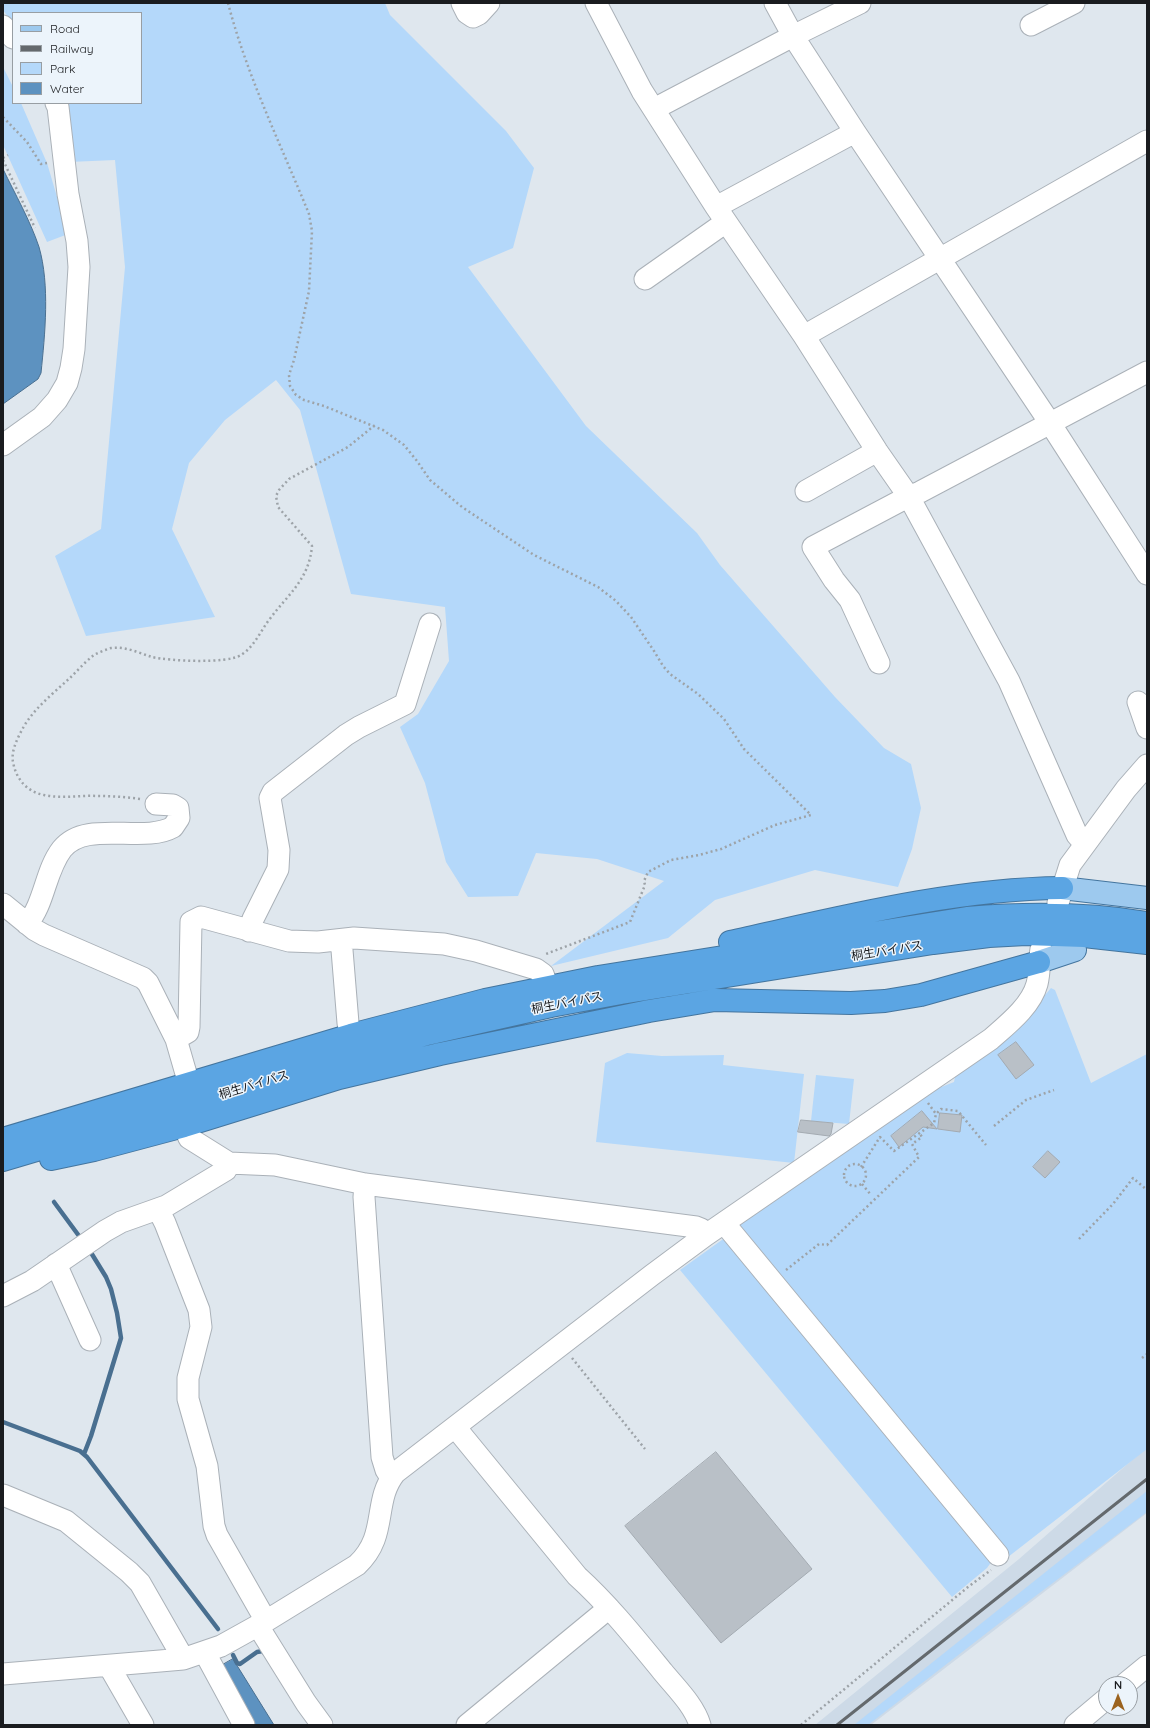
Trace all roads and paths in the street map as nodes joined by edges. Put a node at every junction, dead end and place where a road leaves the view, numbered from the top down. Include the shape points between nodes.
1 (228, 3) edge
2 (462, 3) edge
3 (489, 3) edge
4 (596, 3) edge
5 (775, 3) edge
6 (860, 3) edge
7 (1074, 3) edge
8 (1031, 25) dead end
9 (3, 26) edge
10 (793, 36) junction
11 (12, 37) edge
12 (56, 104) edge
13 (654, 110) junction
14 (3, 117) edge
15 (855, 132) junction
16 (1147, 141) edge
17 (8, 155) dead end
18 (3, 159) edge
19 (48, 163) dead end
20 (721, 215) junction
21 (35, 228) dead end
22 (940, 258) junction
23 (645, 279) dead end
24 (804, 336) junction
25 (1147, 372) edge
26 (1050, 423) junction
27 (375, 426) junction
28 (3, 445) edge
29 (877, 451) junction
30 (806, 491) dead end
31 (909, 498) junction
32 (1147, 574) edge
33 (430, 624) dead end
34 (879, 663) dead end
35 (1138, 702) dead end
36 (1147, 728) edge
37 (1147, 765) edge
38 (156, 804) joint
39 (1084, 843) junction
40 (1060, 895) junction
41 (1147, 898) edge
42 (3, 904) edge
43 (1147, 923) edge
44 (27, 924) junction
45 (249, 931) junction
46 (339, 940) junction
47 (1147, 943) edge
48 (1076, 950) dead end
49 (1040, 956) junction
50 (536, 969) junction
51 (598, 977) junction
52 (548, 987) junction
53 (351, 1035) junction
54 (176, 1039) junction
55 (189, 1084) junction
56 (1054, 1090) dead end
57 (184, 1126) junction
58 (994, 1126) dead end
59 (920, 1134) junction
60 (3, 1139) edge
61 (986, 1145) dead end
62 (3, 1160) edge
63 (229, 1163) junction
64 (3, 1167) edge
65 (861, 1167) junction
66 (365, 1184) junction
67 (862, 1184) junction
68 (1147, 1190) edge
69 (871, 1195) dead end
70 (158, 1209) junction
71 (724, 1223) junction
72 (706, 1235) junction
73 (1078, 1239) dead end
74 (56, 1264) junction
75 (772, 1282) junction
76 (3, 1296) edge
77 (90, 1340) dead end
78 (568, 1353) dead end
79 (1147, 1354) edge
80 (1142, 1358) dead end
81 (455, 1427) junction
82 (645, 1449) dead end
83 (391, 1478) junction
84 (3, 1495) edge
85 (998, 1556) joint
86 (609, 1608) junction
87 (262, 1624) junction
88 (205, 1653) junction
89 (183, 1658) junction
90 (109, 1666) junction
91 (1147, 1666) edge
92 (3, 1674) edge
93 (1135, 1676) edge
94 (1098, 1706) edge
95 (143, 1725) edge
96 (244, 1725) edge
97 (322, 1725) edge
98 (467, 1725) edge
99 (700, 1725) edge
100 (801, 1725) edge
101 (1075, 1725) edge

1 - 27 path via 253,79 309,214 312,231 309,291 289,375 290,386 296,395 304,400
2 - 3 street via 472,17 479,14
4 - 13 street
5 - 10 street
6 - 10 street
7 - 8 street
9 - 11 street
10 - 13 street
10 - 15 street
12 - 28 street via 79,267 72,362 67,383 57,400 42,417
13 - 20 street
14 - 19 path via 27,142 41,164
15 - 20 street
15 - 22 street
16 - 22 street
17 - 18 path
18 - 21 path
20 - 23 street
20 - 24 street
22 - 24 street
22 - 26 street
24 - 29 street
25 - 26 street
26 - 31 street
26 - 32 street
27 - 38 path via 348,447 289,479 278,490 278,506 312,546 309,564 299,583 251,647 242,655 210,662 154,657 123,649 103,651 94,656 60,688 23,727 12,759 19,778 30,790 58,797 124,797
27 - 50 path via 404,445 430,480 462,507 534,555 598,587 616,601 631,617 670,674 698,694 724,719 744,748 811,815 775,825 722,849 671,860 648,872 630,922 546,954
29 - 30 street
29 - 31 street
31 - 34 street via 900,500 814,547 850,600
31 - 39 street via 1009,680 1078,835
33 - 45 street via 405,704 346,735 273,792 270,798 278,850 278,869
35 - 36 street
37 - 39 street
38 - 44 street via 173,805 178,808 179,818 174,827 160,832 83,836 62,850 34,915
39 - 40 street via 1070,865
40 - 41 main road
40 - 51 highway via 1005,890 904,905 648,960
42 - 44 street
43 - 51 highway, 桐生バイパス via 1063,915 967,918
44 - 54 street via 44,935 143,978 148,983
45 - 46 street via 289,941
45 - 54 street via 201,917 191,922 189,1027 188,1032
46 - 50 street via 354,938 444,944
46 - 53 street
47 - 62 highway, 桐生バイパス via 1084,936 988,936 551,1006 427,1034
48 - 49 main road
49 - 57 highway via 921,995 885,1001 851,1003 715,1000 656,1010 374,1069 314,1084
49 - 71 street via 1037,985 1031,998 991,1039
50 - 52 street via 543,974
51 - 52 highway, 桐生バイパス
52 - 53 highway, 桐生バイパス
53 - 55 highway, 桐生バイパス
54 - 55 street
55 - 60 highway, 桐生バイパス
56 - 58 path via 1026,1100
57 - 63 street via 189,1138
57 - 64 highway via 94,1150
59 - 61 path via 934,1123 936,1114 941,1109 958,1111
59 - 65 path via 894,1151 880,1137
59 - 75 path via 922,1137 912,1144 918,1157 827,1244 819,1244
63 - 66 street via 275,1165
63 - 70 street via 226,1170
65 - 67 path via 865,1174
65 - 67 path via 850,1166 844,1174 848,1184
66 - 72 street via 696,1227
66 - 83 street via 382,1457
67 - 69 path
68 - 73 path via 1133,1178 1113,1204
70 - 74 street via 121,1222
70 - 87 street via 199,1310 201,1327 188,1378 188,1399 208,1466 217,1535
71 - 72 street
71 - 75 street
72 - 81 street
74 - 76 street via 32,1281
74 - 77 street
75 - 85 street
78 - 82 path
79 - 80 path
81 - 83 street
81 - 86 street via 577,1576
83 - 87 street via 385,1489 375,1540 363,1560
84 - 89 street via 66,1521 129,1572 140,1583
85 - 100 path via 990,1571
86 - 98 street
86 - 99 street via 686,1700
87 - 88 street
87 - 97 street via 306,1703
88 - 89 street
88 - 96 street
89 - 90 street
90 - 92 street
90 - 95 street
91 - 93 street
94 - 101 street

